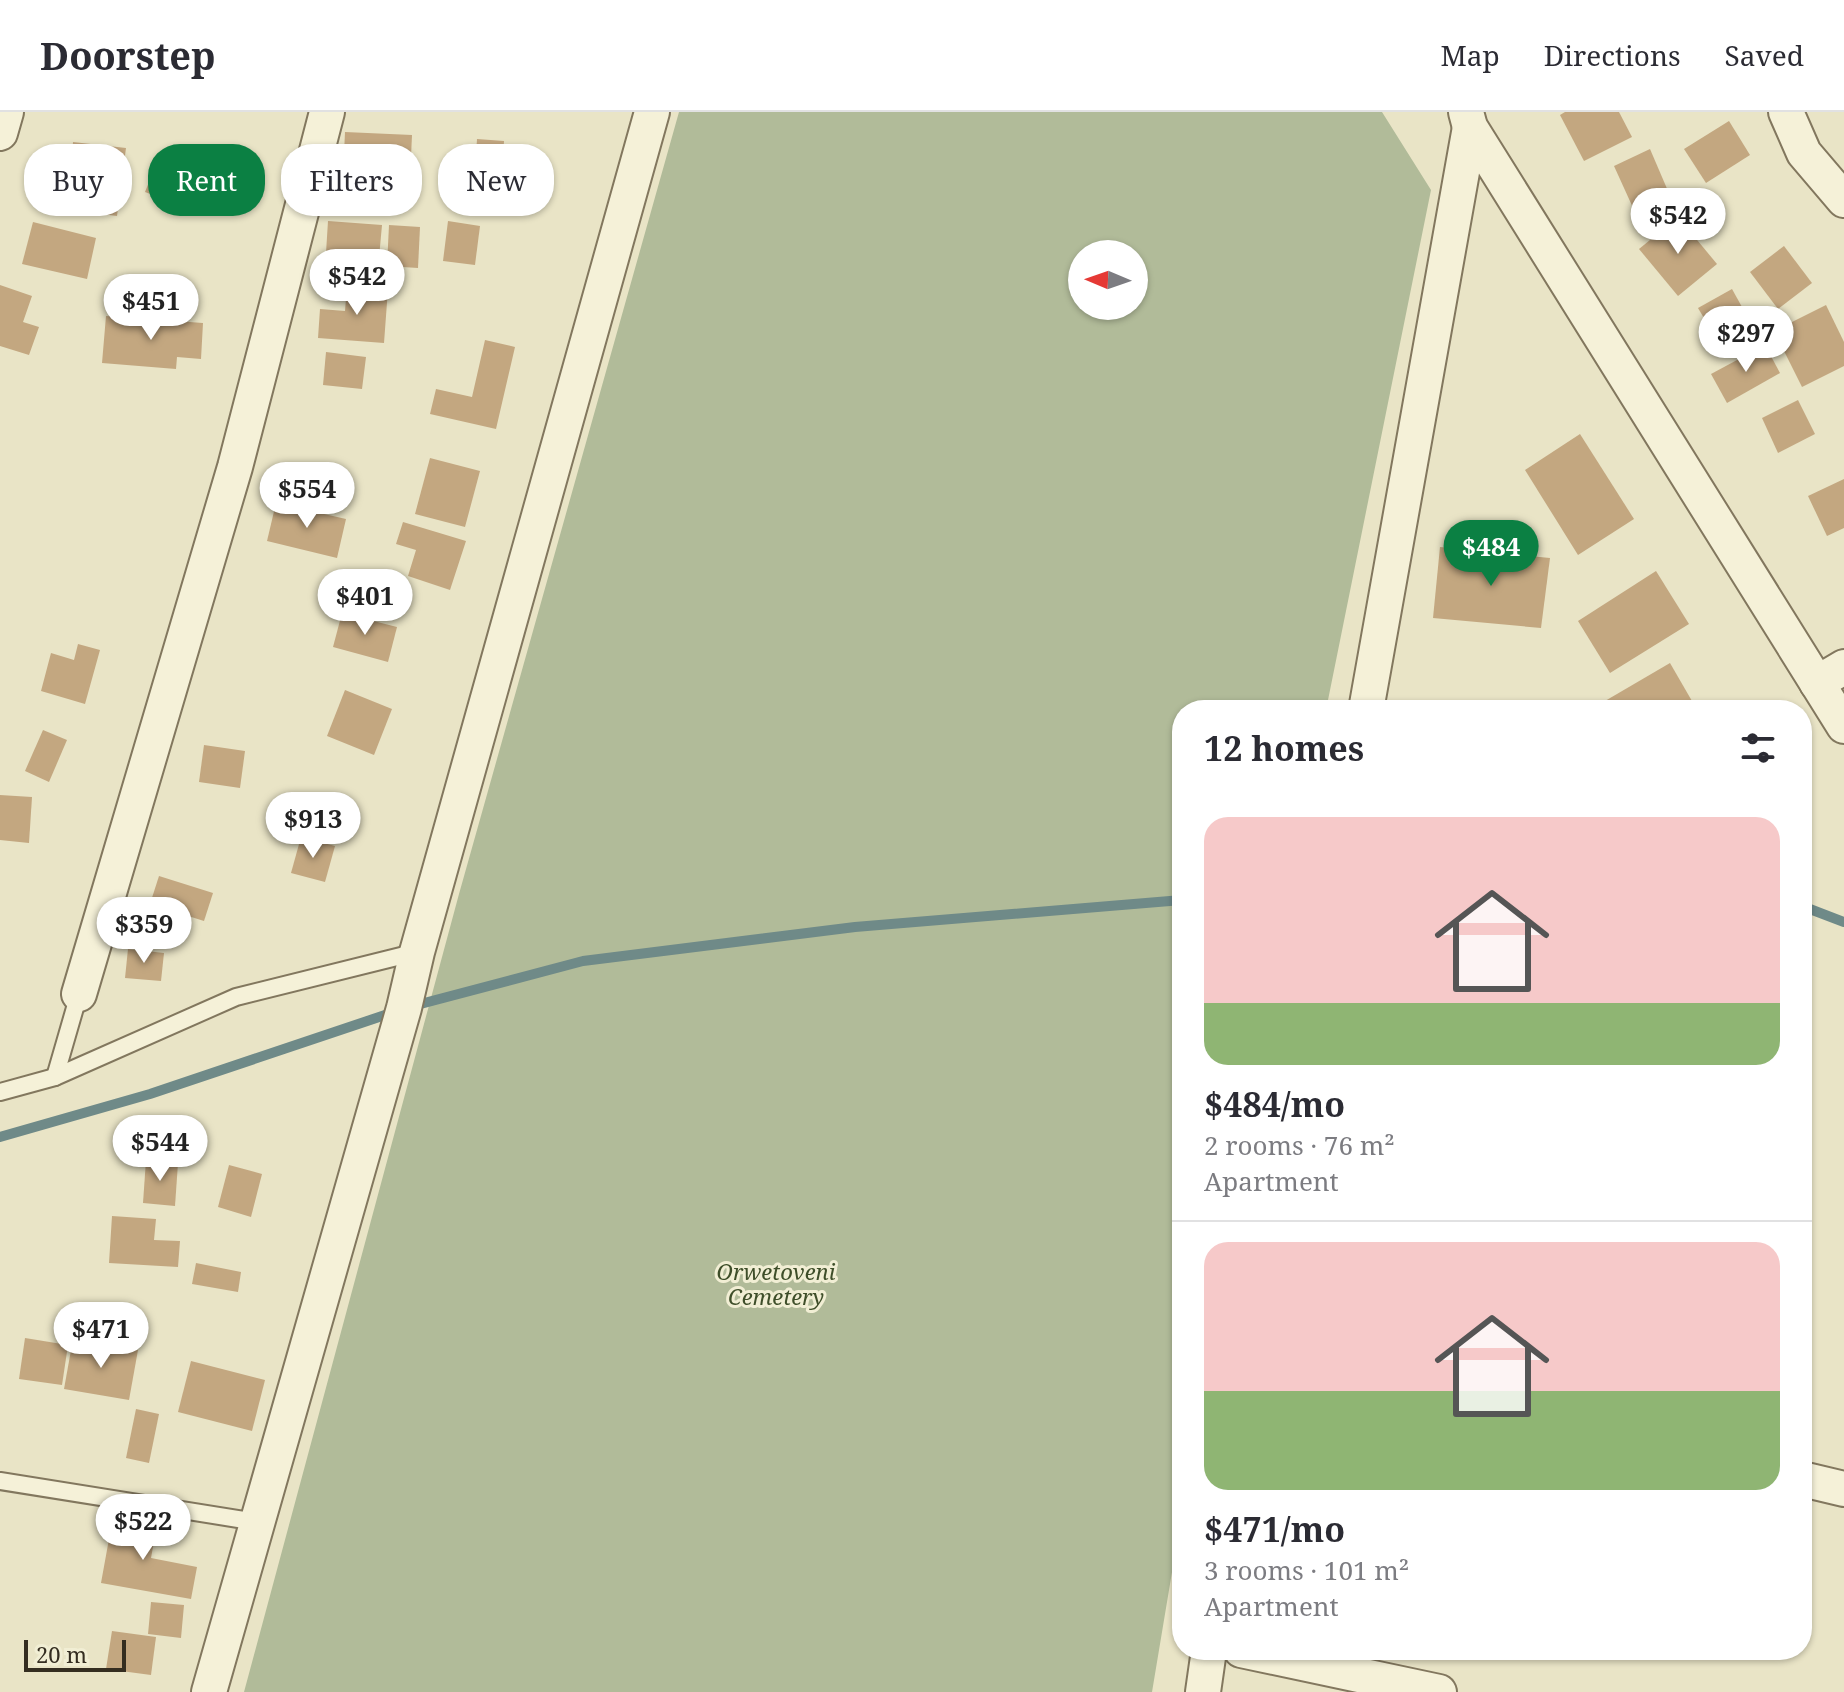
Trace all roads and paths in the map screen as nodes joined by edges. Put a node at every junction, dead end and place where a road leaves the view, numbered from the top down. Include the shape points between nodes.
1 (6, 112) edge
2 (327, 112) edge
3 (652, 112) edge
4 (1786, 112) edge
5 (1468, 119) edge
6 (0, 133) edge
7 (1844, 200) edge
8 (1831, 675) edge
9 (1368, 700) edge
10 (1844, 726) edge
11 (417, 952) junction
12 (79, 994) joint
13 (55, 1077) junction
14 (0, 1092) edge
15 (0, 1481) edge
16 (1812, 1481) edge
17 (1844, 1489) edge
18 (257, 1522) junction
19 (1208, 1660) edge
20 (1288, 1660) edge
21 (209, 1692) edge
22 (1203, 1692) edge
23 (1439, 1692) edge

1 - 6 street
2 - 12 street via 235,467
3 - 11 street
4 - 7 street via 1804,153
5 - 8 street
5 - 9 street
8 - 10 street
11 - 13 lane via 236,997
11 - 18 street
12 - 13 lane
13 - 14 lane
15 - 18 lane
16 - 17 street
18 - 21 street
19 - 22 street
20 - 23 street

